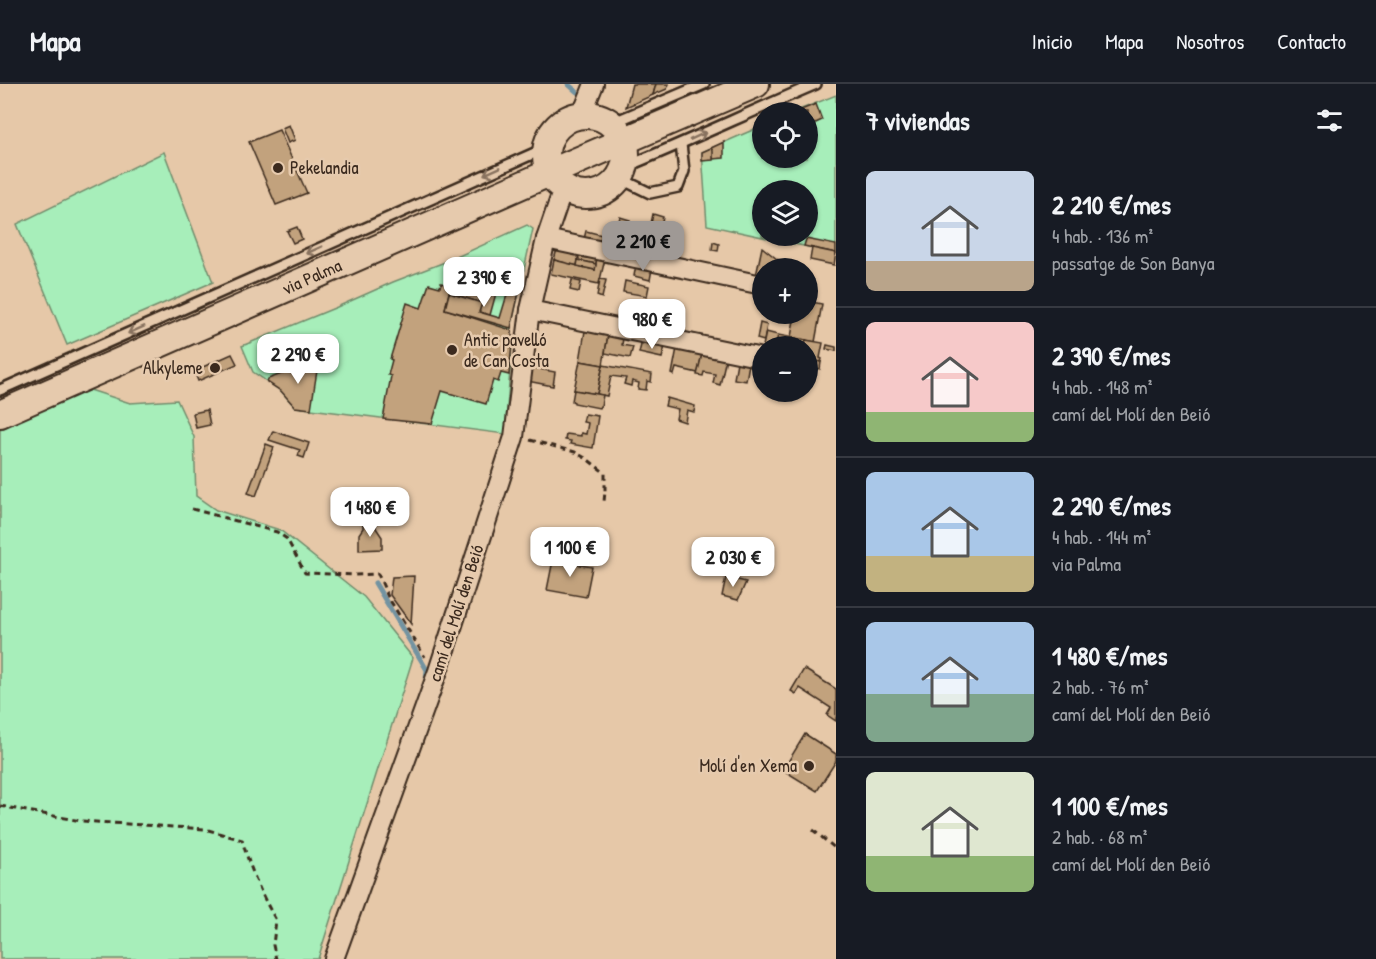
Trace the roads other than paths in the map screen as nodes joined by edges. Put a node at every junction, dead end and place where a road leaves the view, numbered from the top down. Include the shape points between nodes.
1 (594, 84) edge
2 (704, 84) edge
3 (756, 84) edge
4 (816, 84) edge
5 (582, 114) junction
6 (618, 132) junction
7 (681, 144) junction
8 (546, 148) junction
9 (622, 172) junction
10 (556, 181) junction
11 (546, 239) junction
12 (752, 283) edge
13 (530, 310) junction
14 (752, 356) edge
15 (0, 390) edge
16 (0, 414) edge
17 (334, 959) edge

1 - 5 street
2 - 6 lane
3 - 6 main road, via Palma
7 -> 4 lane
5 - 6 main road via 603,118
5 - 8 main road via 558,125
6 - 9 main road via 627,153
6 - 10 main road, via Palma
7 - 9 lane
7 - 9 lane via 684,171 678,187 651,193
8 - 10 main road via 545,160
8 -> 15 lane
9 - 10 main road via 611,187 587,195 575,194
10 - 11 street, camí del Molí den Beió
10 - 16 main road, via Palma
11 - 12 street
11 - 13 street, camí del Molí den Beió
13 - 14 street
13 - 17 street, camí del Molí den Beió via 514,437 436,675

